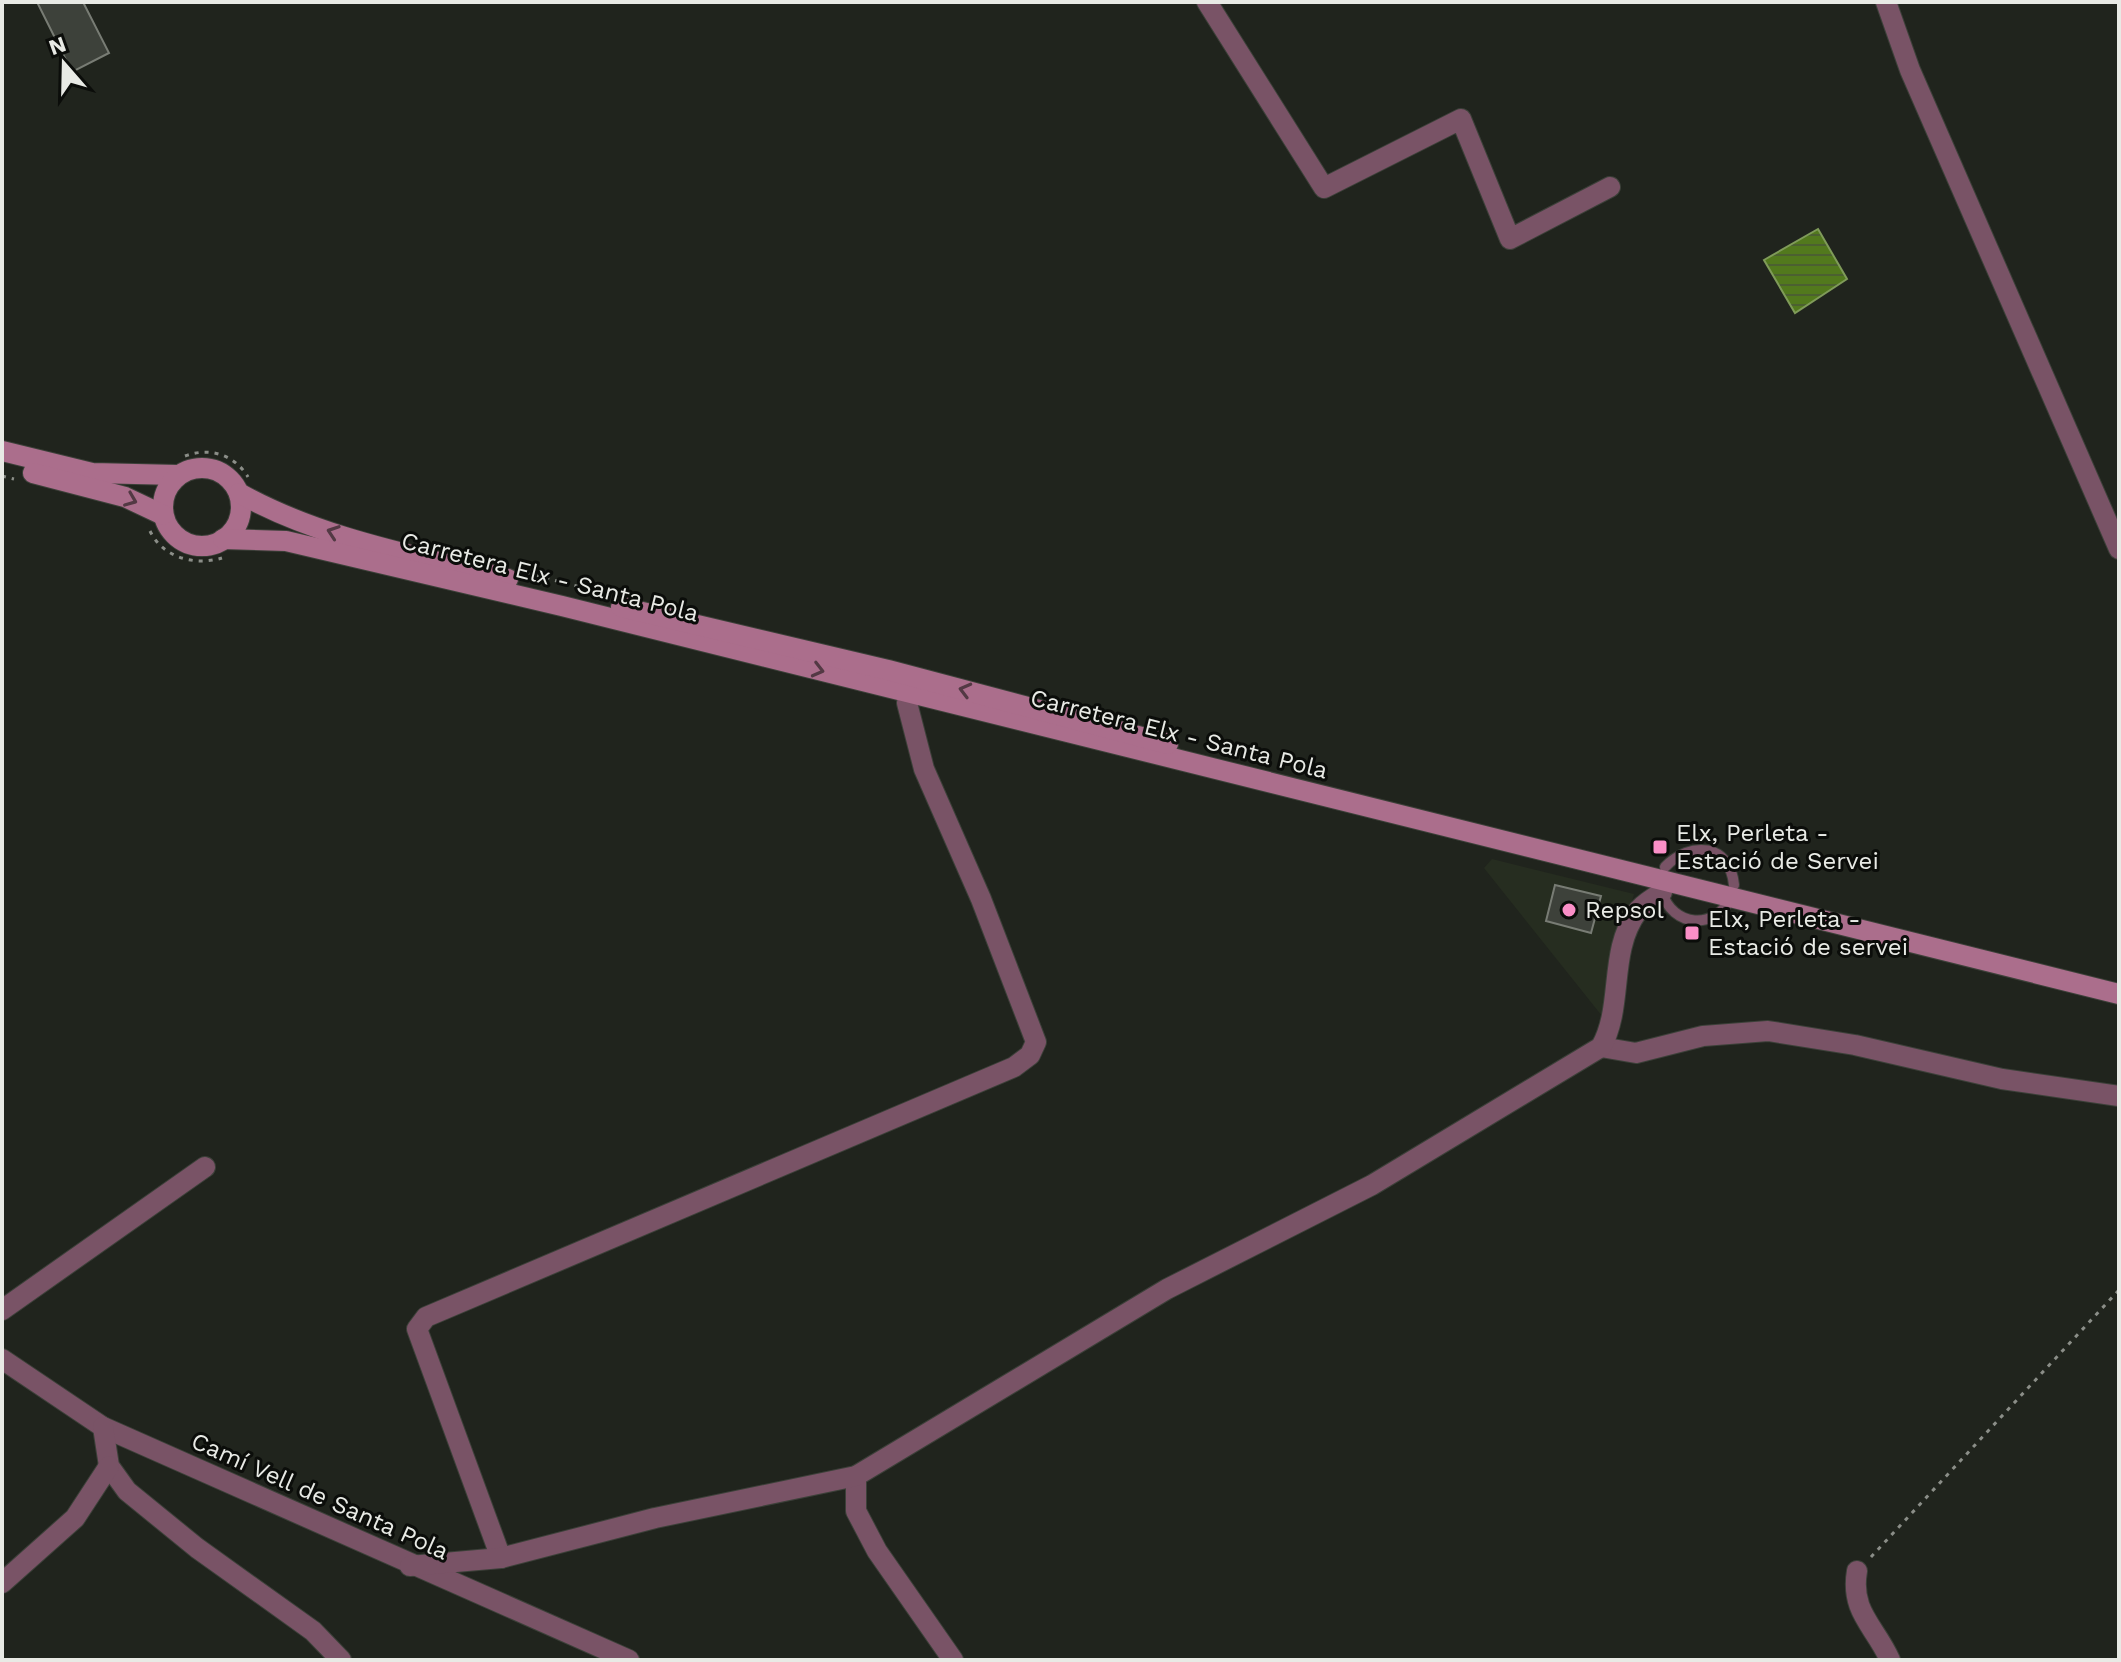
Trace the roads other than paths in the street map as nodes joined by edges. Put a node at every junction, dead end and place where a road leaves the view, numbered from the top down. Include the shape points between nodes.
1 (1207, 2) edge
2 (1886, 2) edge
3 (1610, 187) dead end
4 (2, 451) edge
5 (2, 464) edge
6 (178, 475) junction
7 (239, 493) junction
8 (163, 515) junction
9 (223, 539) junction
10 (2119, 549) edge
11 (909, 693) junction
12 (1663, 879) junction
13 (1732, 891) junction
14 (2119, 983) edge
15 (2119, 994) edge
16 (1601, 1047) junction
17 (2119, 1096) edge
18 (205, 1167) dead end
19 (2, 1310) edge
20 (2, 1359) edge
21 (103, 1427) junction
22 (109, 1466) junction
23 (856, 1476) junction
24 (501, 1558) junction
25 (410, 1566) junction
26 (1857, 1571) road end
27 (2, 1583) edge
28 (341, 1660) edge
29 (629, 1660) edge
30 (953, 1660) edge
31 (1890, 1660) edge

1 - 3 street via 1324,188 1461,119 1510,239
2 - 10 street via 1910,70
4 - 6 main road via 92,473
5 -> 8 main road via 125,497
6 - 7 main road via 210,469 222,473
6 - 8 main road via 165,494
7 - 9 main road via 240,516
12 -> 7 main road, Carretera Elx - Santa Pola via 888,670 367,543 272,512
8 - 9 main road via 167,526 192,544
9 -> 11 main road, Carretera Elx - Santa Pola via 286,541
11 - 12 main road, Carretera Elx - Santa Pola
11 - 24 street via 924,769 1036,1042 1030,1055 1014,1067 426,1317 417,1329
12 - 13 main road, Carretera Elx - Santa Pola
12 - 13 lane via 1676,915 1692,921 1713,918 1726,909
12 - 16 street via 1637,910 1626,934 1613,1024
13 - 14 main road, Carretera Elx - Santa Pola
13 - 15 main road, Carretera Elx - Santa Pola
16 - 17 street via 1636,1053 1703,1036 1768,1031 2002,1079
16 - 23 street via 1372,1185 1167,1289
18 - 19 street
20 - 21 street, Camí Vell de Santa Pola
21 - 22 street
21 - 25 street, Camí Vell de Santa Pola
22 - 27 street via 75,1518
22 - 28 street via 127,1491 313,1631
23 - 24 street via 655,1518
23 - 30 street via 856,1511 877,1551
24 - 25 street
25 - 29 street, Camí Vell de Santa Pola
26 - 31 street via 1854,1590 1862,1616

